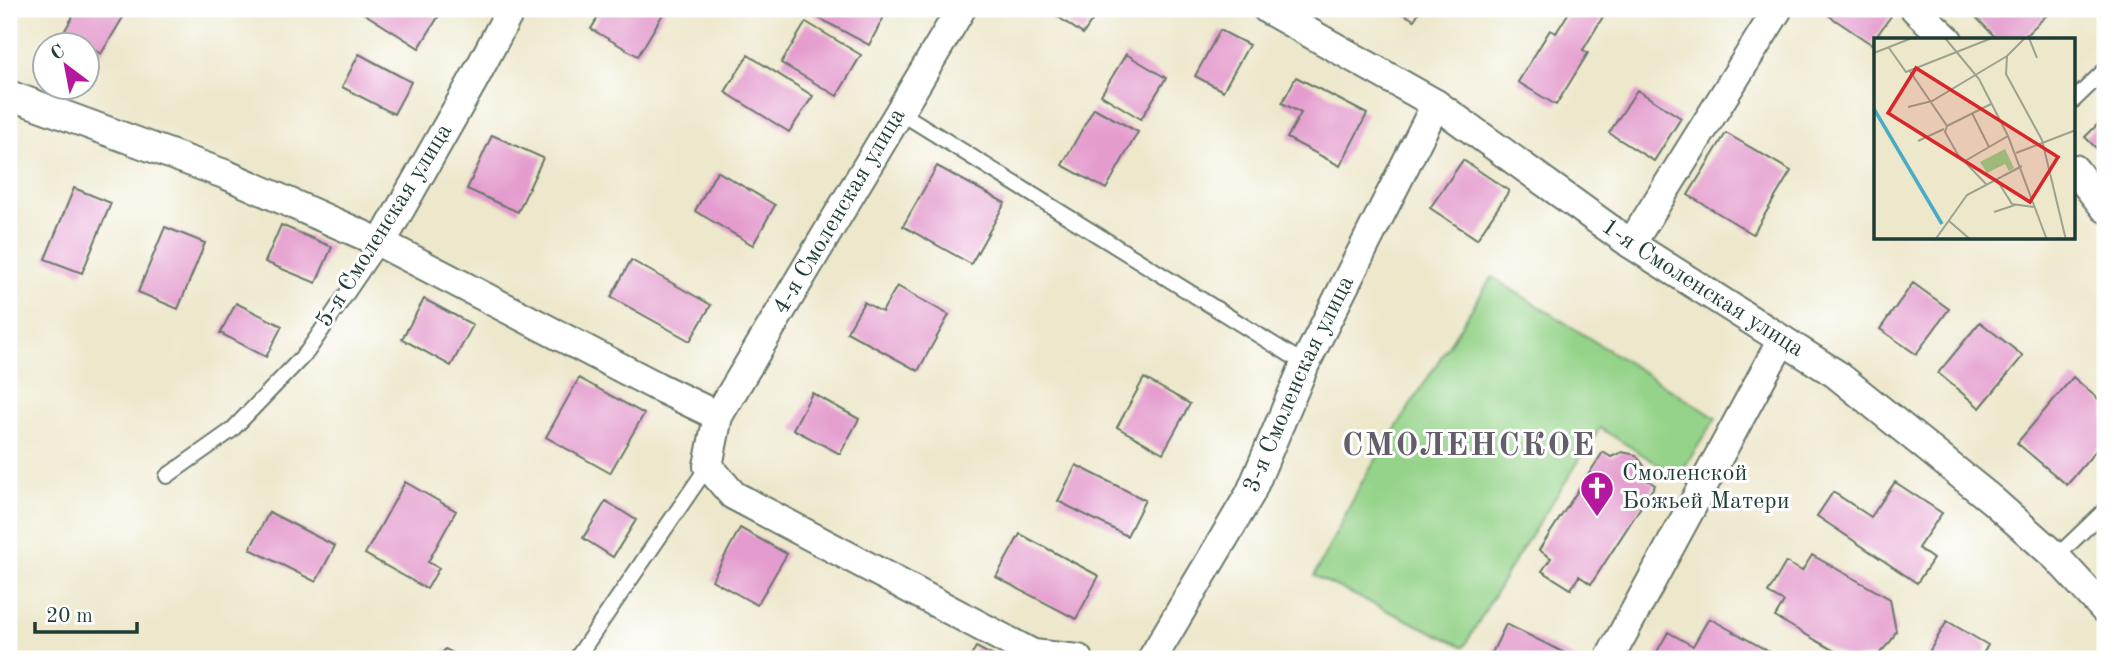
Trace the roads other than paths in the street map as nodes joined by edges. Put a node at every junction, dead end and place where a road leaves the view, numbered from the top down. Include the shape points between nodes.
1 (511, 9) edge
2 (961, 9) edge
3 (1267, 9) edge
4 (1778, 9) edge
5 (1915, 9) edge
6 (1946, 38) edge
7 (2105, 70) edge
8 (9, 95) edge
9 (2076, 98) edge
10 (1436, 104) junction
11 (898, 111) junction
12 (2076, 172) edge
13 (2105, 208) edge
14 (381, 243) junction
15 (1631, 244) junction
16 (1782, 340) junction
17 (1305, 364) junction
18 (718, 416) junction
19 (708, 466) junction
20 (167, 476) dead end
21 (2105, 510) edge
22 (2056, 557) junction
23 (2105, 610) edge
24 (1613, 658) edge
25 (576, 659) edge
26 (1078, 659) edge
27 (1152, 659) edge

1 - 14 street, 5-я Смоленская улица
2 - 11 street, 4-я Смоленская улица
3 - 10 street, 1-я Смоленская улица
4 - 15 street
5 - 6 street
7 - 9 lane
8 - 14 street via 227,175
10 - 15 street, 1-я Смоленская улица
10 - 17 street, 3-я Смоленская улица
11 - 17 lane
11 - 18 street, 4-я Смоленская улица
12 - 13 street
14 - 18 street
14 - 20 lane, 5-я Смоленская улица via 307,352 232,430
15 - 16 street, 1-я Смоленская улица
16 - 22 street, 1-я Смоленская улица via 1836,374
16 - 24 street
17 - 27 street, 3-я Смоленская улица via 1250,494
18 - 19 street, 4-я Смоленская улица
19 - 25 lane
19 - 26 street via 733,495 1033,654
21 - 22 lane
22 - 23 street, 1-я Смоленская улица

